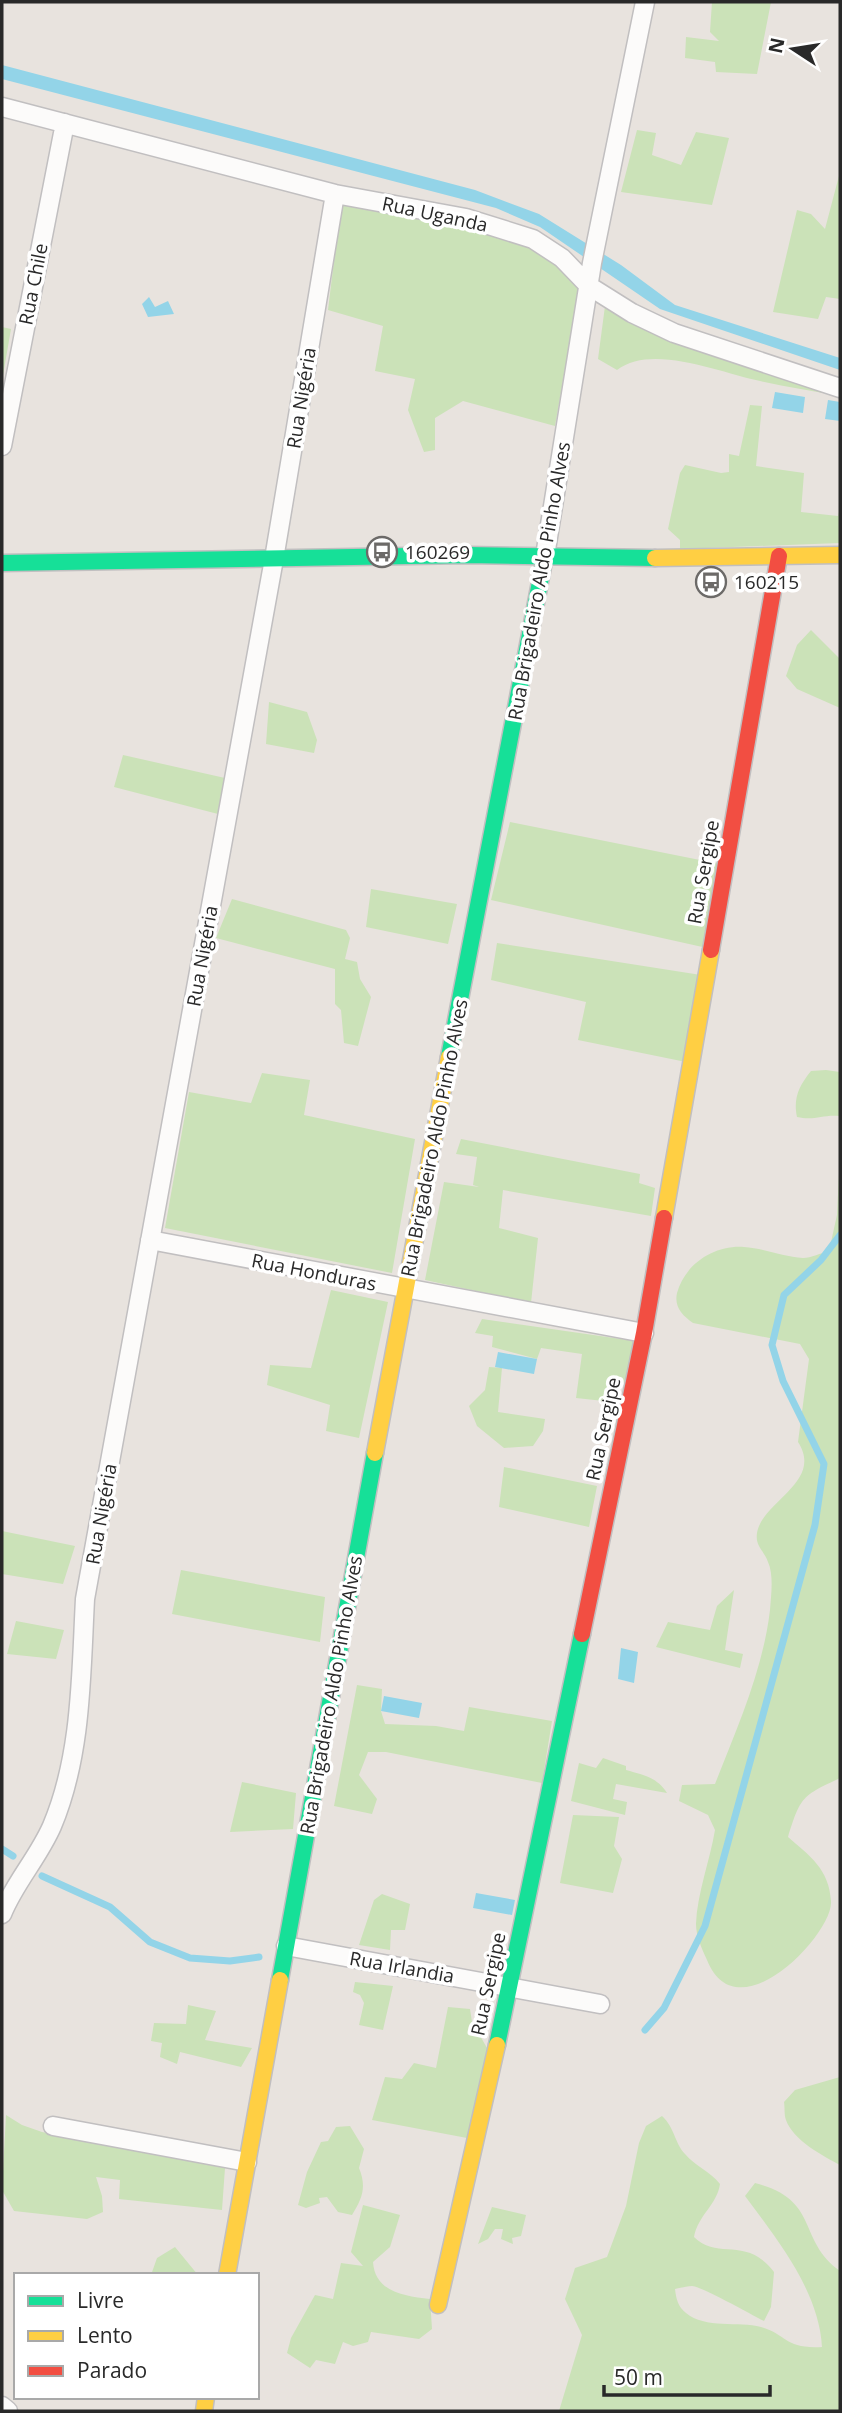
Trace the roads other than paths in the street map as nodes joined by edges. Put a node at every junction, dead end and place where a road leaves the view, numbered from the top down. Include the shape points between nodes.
1 (645, 2) edge
2 (2, 107) edge
3 (65, 123) junction
4 (335, 194) junction
5 (590, 285) junction
6 (840, 388) edge
7 (2, 446) edge
8 (840, 555) edge
9 (545, 556) junction
10 (779, 556) junction
11 (274, 559) junction
12 (2, 564) edge
13 (150, 1240) junction
14 (405, 1289) junction
15 (644, 1333) junction
16 (2, 1914) edge
17 (286, 1946) junction
18 (509, 1986) junction
19 (600, 2004) dead end
20 (53, 2126) dead end
21 (247, 2162) junction
22 (227, 2273) edge
23 (438, 2305) dead end
24 (2, 2406) edge
25 (8, 2411) edge

1 - 5 street, Rua Brigadeiro Aldo Pinho Alves
2 - 3 street, Rua Uganda
3 - 4 street, Rua Uganda
3 - 7 street, Rua Chile
4 - 5 street, Rua Uganda via 466,218 533,239
4 - 11 street, Rua Nigéria
5 - 6 street, Rua Uganda via 674,333
5 - 9 street, Rua Brigadeiro Aldo Pinho Alves
8 - 10 street
9 - 10 street
9 - 11 street
9 - 14 street, Rua Brigadeiro Aldo Pinho Alves
10 - 15 street, Rua Sergipe
11 - 12 street
11 - 13 street, Rua Nigéria
13 - 14 street, Rua Honduras
13 - 16 street, Rua Nigéria via 85,1599 79,1720 53,1824
14 - 15 street, Rua Honduras
14 - 17 street, Rua Brigadeiro Aldo Pinho Alves
15 - 18 street, Rua Sergipe
17 - 18 street, Rua Irlandia
17 - 21 street, Rua Brigadeiro Aldo Pinho Alves
18 - 19 street, Rua Irlandia
18 - 23 street, Rua Sergipe
20 - 21 street
21 - 22 street, Rua Brigadeiro Aldo Pinho Alves
24 - 25 street

